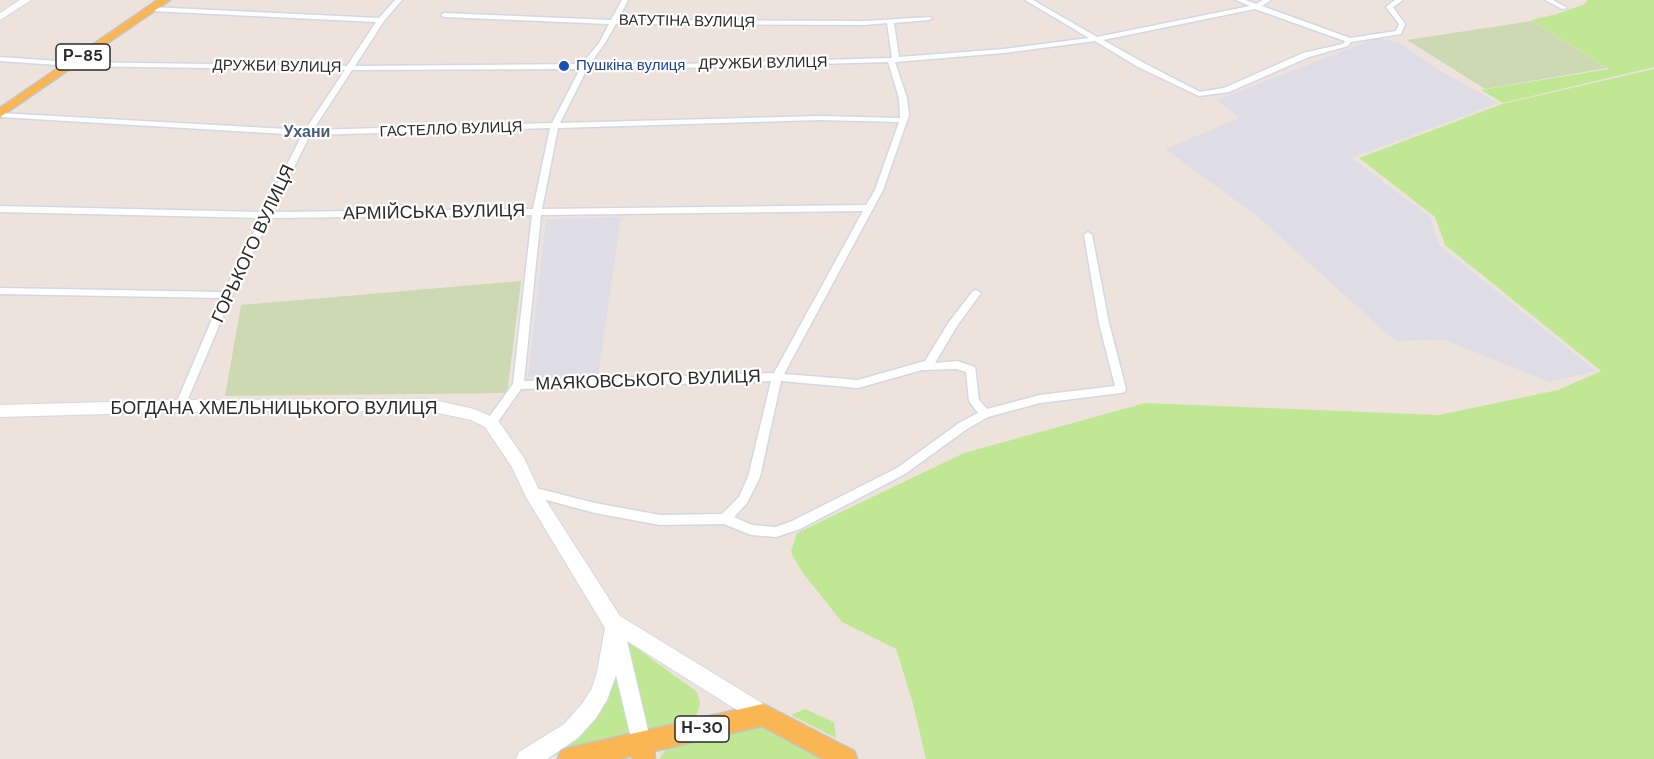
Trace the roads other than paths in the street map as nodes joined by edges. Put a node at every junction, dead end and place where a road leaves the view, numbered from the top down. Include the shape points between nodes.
1 (26, 0) edge
2 (165, 0) edge
3 (399, 0) edge
4 (625, 0) edge
5 (1028, 0) edge
6 (1239, 0) edge
7 (1268, 0) edge
8 (1400, 0) edge
9 (1548, 0) edge
10 (1255, 7) junction
11 (1564, 8) dead end
12 (151, 9) junction
13 (444, 15) dead end
14 (0, 17) edge
15 (929, 18) dead end
16 (381, 20) junction
17 (613, 21) junction
18 (890, 22) junction
19 (1097, 39) junction
20 (1349, 40) junction
21 (0, 59) edge
22 (894, 59) junction
23 (72, 64) junction
24 (585, 66) junction
25 (349, 68) junction
26 (0, 114) edge
27 (902, 120) junction
28 (554, 127) junction
29 (307, 133) junction
30 (867, 208) junction
31 (0, 209) edge
32 (537, 211) junction
33 (265, 215) junction
34 (1088, 235) dead end
35 (0, 291) edge
36 (976, 293) dead end
37 (226, 295) junction
38 (908, 371) junction
39 (777, 376) junction
40 (518, 385) junction
41 (180, 406) junction
42 (0, 411) edge
43 (985, 414) junction
44 (491, 423) junction
45 (532, 492) junction
46 (724, 519) junction
47 (613, 622) junction
48 (763, 715) junction
49 (643, 751) edge
50 (526, 759) edge
51 (569, 759) edge
52 (846, 759) edge

1 - 14 street
2 - 12 main road, Р-85
3 - 16 street, ГОРЬКОГО ВУЛИЦЯ
4 - 17 street
5 - 19 street
6 - 10 street
7 - 10 street, ДРУЖБИ ВУЛИЦЯ
8 - 20 street via 1389,7 1402,24 1399,33
9 - 11 street
10 - 19 street, ДРУЖБИ ВУЛИЦЯ
10 - 20 street
12 - 16 street
12 - 23 main road, Р-85
13 - 17 street, ВАТУТІНА ВУЛИЦЯ
15 - 18 street, ВАТУТІНА ВУЛИЦЯ
16 - 25 street, ГОРЬКОГО ВУЛИЦЯ
17 - 18 street, ВАТУТІНА ВУЛИЦЯ
17 - 24 street
18 - 22 street, МАЯКОВСЬКОГО ВУЛИЦЯ
19 - 20 street via 1199,94 1226,90 1306,56 1346,45
19 - 22 street, ДРУЖБИ ВУЛИЦЯ
21 - 23 street, ДРУЖБИ ВУЛИЦЯ
22 - 24 street, ДРУЖБИ ВУЛИЦЯ
22 - 27 street, МАЯКОВСЬКОГО ВУЛИЦЯ via 903,98
23 - 25 street, ДРУЖБИ ВУЛИЦЯ
23 - 26 main road, Р-85
24 - 25 street, ДРУЖБИ ВУЛИЦЯ
24 - 28 street
25 - 29 street, ГОРЬКОГО ВУЛИЦЯ
26 - 29 street, ГАСТЕЛЛО ВУЛИЦЯ
27 - 28 street, ГАСТЕЛЛО ВУЛИЦЯ via 820,118 579,123
27 - 30 street, МАЯКОВСЬКОГО ВУЛИЦЯ via 879,190
28 - 29 street, ГАСТЕЛЛО ВУЛИЦЯ
28 - 32 street
29 - 33 street, ГОРЬКОГО ВУЛИЦЯ
30 - 32 street, АРМІЙСЬКА ВУЛИЦЯ
30 - 39 street, МАЯКОВСЬКОГО ВУЛИЦЯ
31 - 33 street, АРМІЙСЬКА ВУЛИЦЯ
32 - 33 street, АРМІЙСЬКА ВУЛИЦЯ
32 - 40 street
33 - 37 street, ГОРЬКОГО ВУЛИЦЯ
34 - 43 street via 1121,389 1040,399
35 - 37 street
36 - 38 street, МАЯКОВСЬКОГО ВУЛИЦЯ via 928,364
37 - 41 street, ГОРЬКОГО ВУЛИЦЯ
38 - 39 street, МАЯКОВСЬКОГО ВУЛИЦЯ via 858,384
38 - 43 street, МАЯКОВСЬКОГО ВУЛИЦЯ via 937,365 971,370 974,401
39 - 40 street, МАЯКОВСЬКОГО ВУЛИЦЯ
39 - 46 street, МАЯКОВСЬКОГО ВУЛИЦЯ via 754,477 743,500
40 - 44 street
41 - 42 street, БОГДАНА ХМЕЛЬНИЦЬКОГО ВУЛИЦЯ
41 - 44 street, БОГДАНА ХМЕЛЬНИЦЬКОГО ВУЛИЦЯ via 429,405
43 - 46 street via 901,471 796,525 776,532 751,530
44 - 45 street
45 - 46 street via 660,520
45 - 47 street
47 - 48 street
47 - 49 street
47 - 50 street via 607,672 589,711 571,731
48 - 49 main road, Н-30
48 - 52 main road
49 - 51 main road, Н-30

